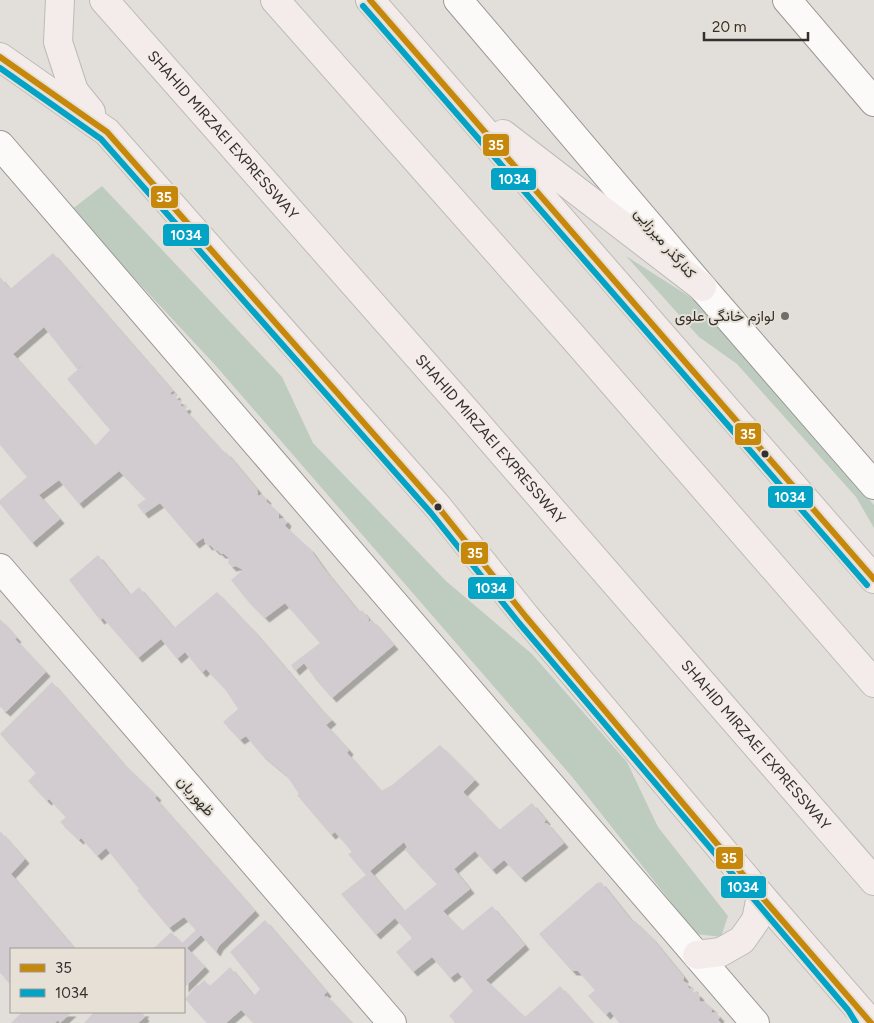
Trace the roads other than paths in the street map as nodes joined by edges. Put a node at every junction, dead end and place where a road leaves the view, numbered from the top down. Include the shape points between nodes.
1 (60, 0) edge
2 (104, 0) edge
3 (275, 0) edge
4 (370, 0) edge
5 (787, 0) edge
6 (460, 1) edge
7 (0, 57) edge
8 (456, 98) junction
9 (874, 102) edge
10 (107, 132) junction
11 (0, 145) edge
12 (702, 287) junction
13 (874, 485) edge
14 (0, 568) edge
15 (874, 579) edge
16 (874, 683) edge
17 (874, 881) edge
18 (761, 896) junction
19 (697, 955) junction
20 (392, 1023) edge
21 (755, 1023) edge
22 (871, 1023) edge

1 - 10 highway via 58,42 74,91
2 - 17 highway, SHAHID MIRZAEI EXPRESSWAY
3 - 16 highway
4 - 8 highway
5 - 9 street
6 - 12 street, کنارگذر میرزایی
7 - 10 highway
8 - 12 highway
8 - 15 highway
10 - 18 highway via 438,507
11 - 19 street
12 - 13 street, کنارگذر میرزایی
14 - 20 street, ظهوریان
18 - 19 highway via 756,920 742,940 721,952
18 - 22 highway
19 - 21 street

